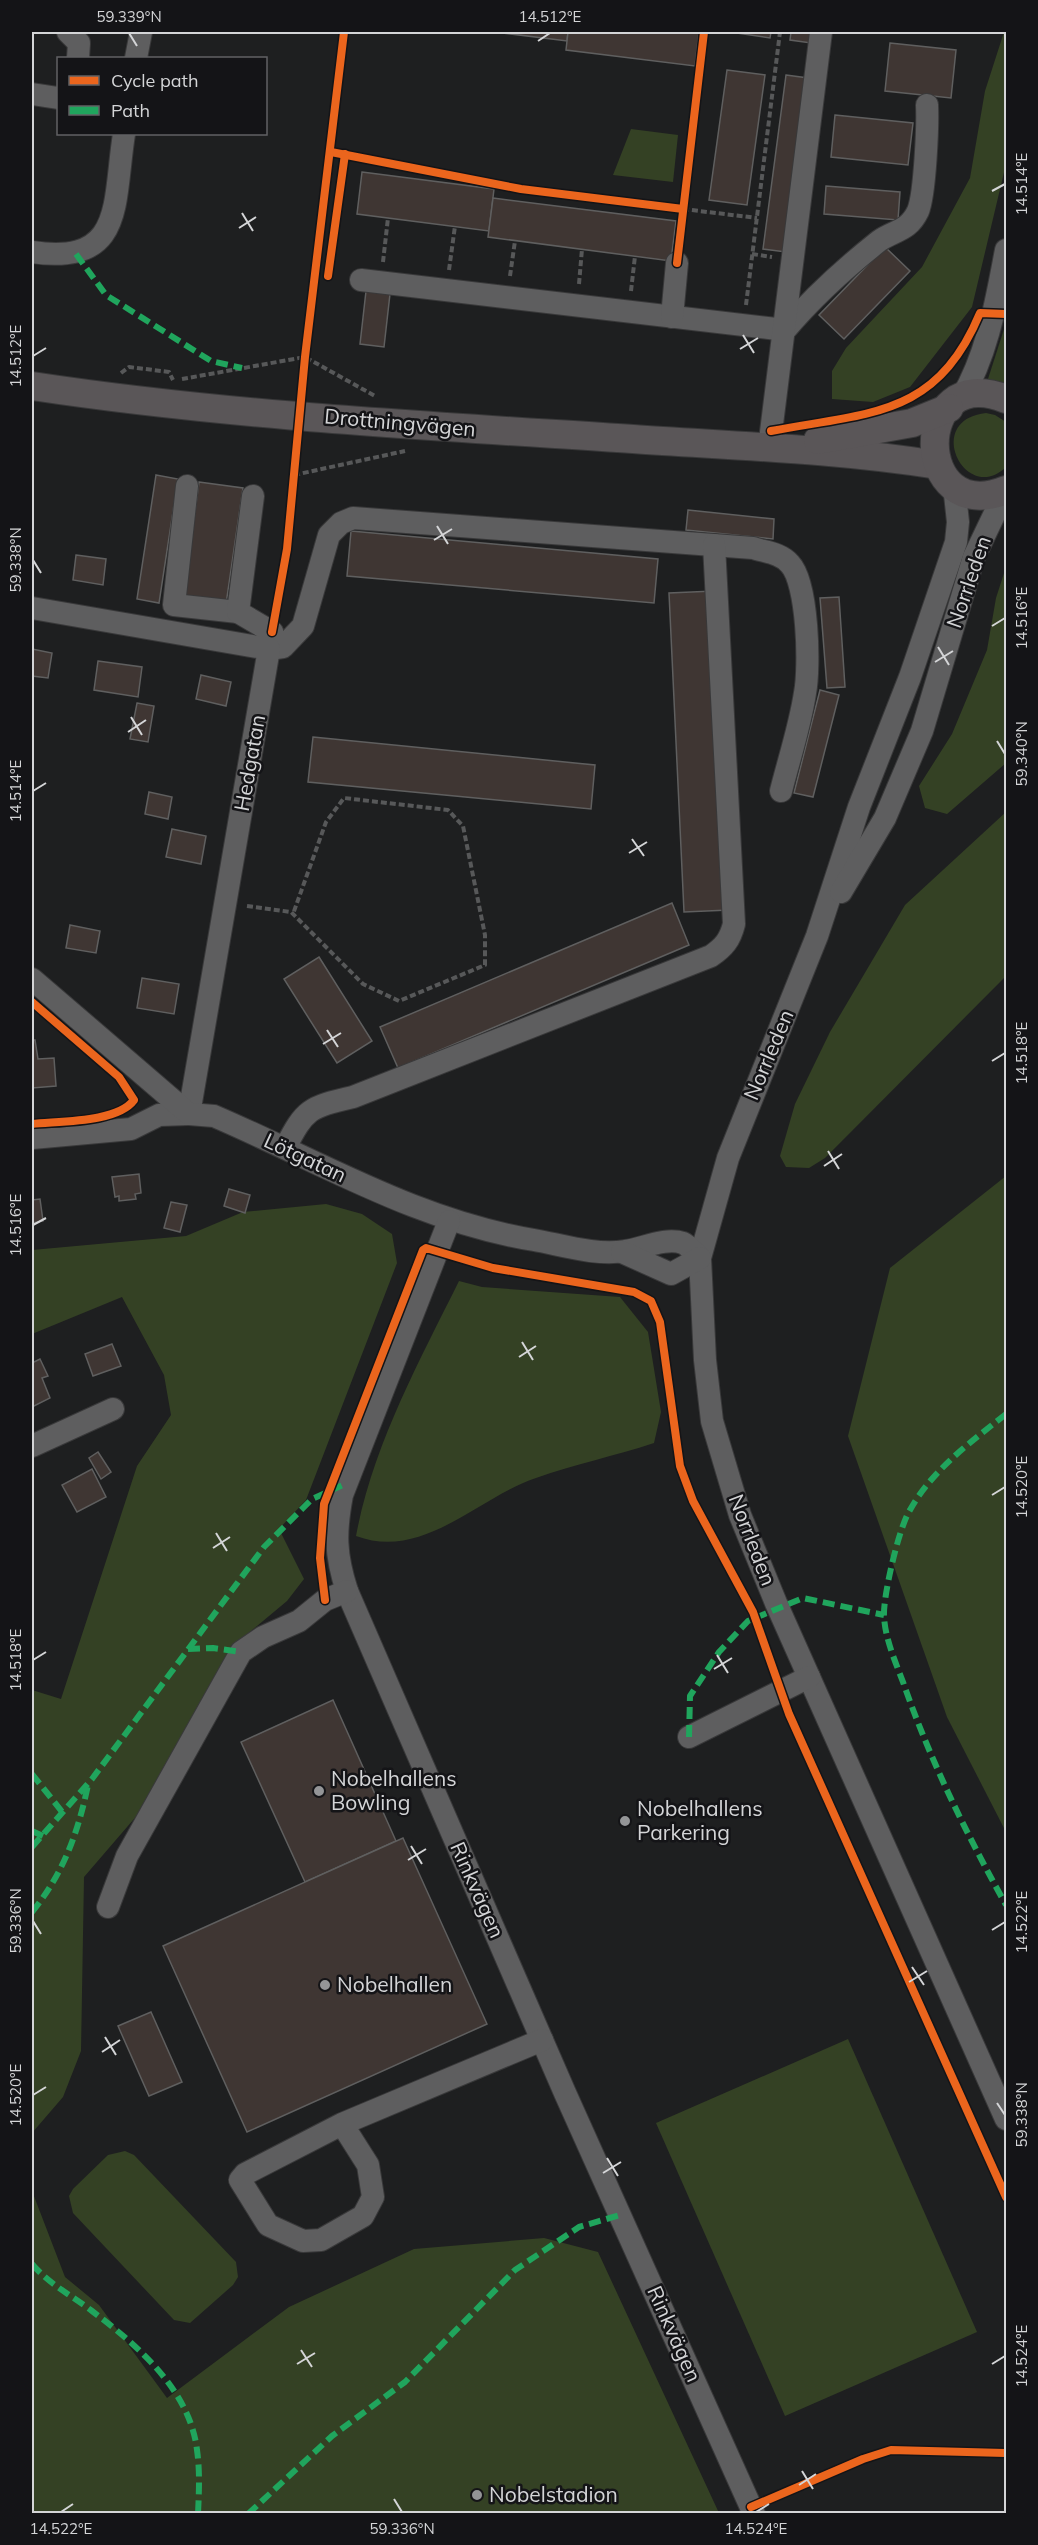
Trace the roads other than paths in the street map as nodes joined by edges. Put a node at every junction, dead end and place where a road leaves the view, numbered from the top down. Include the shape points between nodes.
1 (68, 32) edge
2 (141, 32) edge
3 (821, 32) edge
4 (78, 57) edge
5 (136, 57) edge
6 (32, 94) edge
7 (57, 98) edge
8 (927, 105) dead end
9 (124, 135) edge
10 (1006, 250) edge
11 (32, 252) edge
12 (678, 263) dead end
13 (371, 281) road end
14 (672, 317) junction
15 (784, 330) junction
16 (32, 386) edge
17 (1006, 399) edge
18 (955, 403) junction
19 (769, 448) junction
20 (946, 475) junction
21 (187, 486) dead end
22 (1006, 490) edge
23 (253, 496) dead end
24 (714, 545) junction
25 (32, 608) edge
26 (238, 612) junction
27 (269, 649) junction
28 (781, 791) dead end
29 (817, 936) junction
30 (32, 979) edge
31 (189, 1114) junction
32 (32, 1138) edge
33 (285, 1148) junction
34 (449, 1221) junction
35 (622, 1252) junction
36 (700, 1258) junction
37 (113, 1409) dead end
38 (32, 1446) edge
39 (346, 1591) junction
40 (808, 1677) junction
41 (689, 1737) dead end
42 (108, 1907) dead end
43 (542, 2040) junction
44 (1006, 2119) edge
45 (342, 2124) junction
46 (754, 2514) edge

1 - 4 street via 79,43
2 - 5 street
3 - 15 street
6 - 7 street
8 - 15 street via 918,210 905,229 882,239 814,296
9 - 11 street via 110,225 96,244 76,254
10 - 18 street via 992,325 974,377
12 - 14 street
13 - 14 street
14 - 15 street
15 - 19 street
16 - 19 main road, Drottningvägen via 143,401 372,421
17 - 18 main road, Drottningvägen via 981,393
18 - 19 main road, Drottningvägen via 912,423
18 - 20 main road via 940,418 934,434 933,443
19 - 20 main road, Drottningvägen via 842,453
20 - 22 main road, Drottningvägen via 981,495
20 - 29 street, Norrleden via 958,522 956,542 910,677 859,807
21 - 26 street via 174,605
22 - 29 street, Norrleden via 974,556 913,753 885,818
23 - 26 street
24 - 27 street via 353,518 329,535 303,626 283,647
24 - 28 street via 753,548 781,556 800,579 805,598 806,692
24 - 33 street via 734,924 730,939 711,956 353,1097 311,1109
25 - 27 street
26 - 27 street via 272,632
27 - 31 street, Hedgatan
29 - 36 street, Norrleden via 728,1158
30 - 31 street
31 - 32 street, Lötgatan via 159,1115 131,1129
31 - 33 street, Lötgatan via 214,1116
33 - 34 street, Lötgatan
34 - 35 street, Lötgatan via 504,1235
34 - 39 street, Rinkvägen via 342,1495 335,1531 338,1565
35 - 36 street, Lötgatan via 661,1243 683,1243
35 - 36 street, Lötgatan via 671,1274
36 - 40 street, Norrleden via 712,1421 740,1515
37 - 38 street
39 - 42 street via 241,1652 127,1856
39 - 43 street, Rinkvägen
40 - 41 street
40 - 44 street, Norrleden
43 - 45 street
43 - 46 street, Rinkvägen
45 - 45 street via 240,2180 268,2225 303,2241 321,2240 363,2216 373,2197 368,2165

